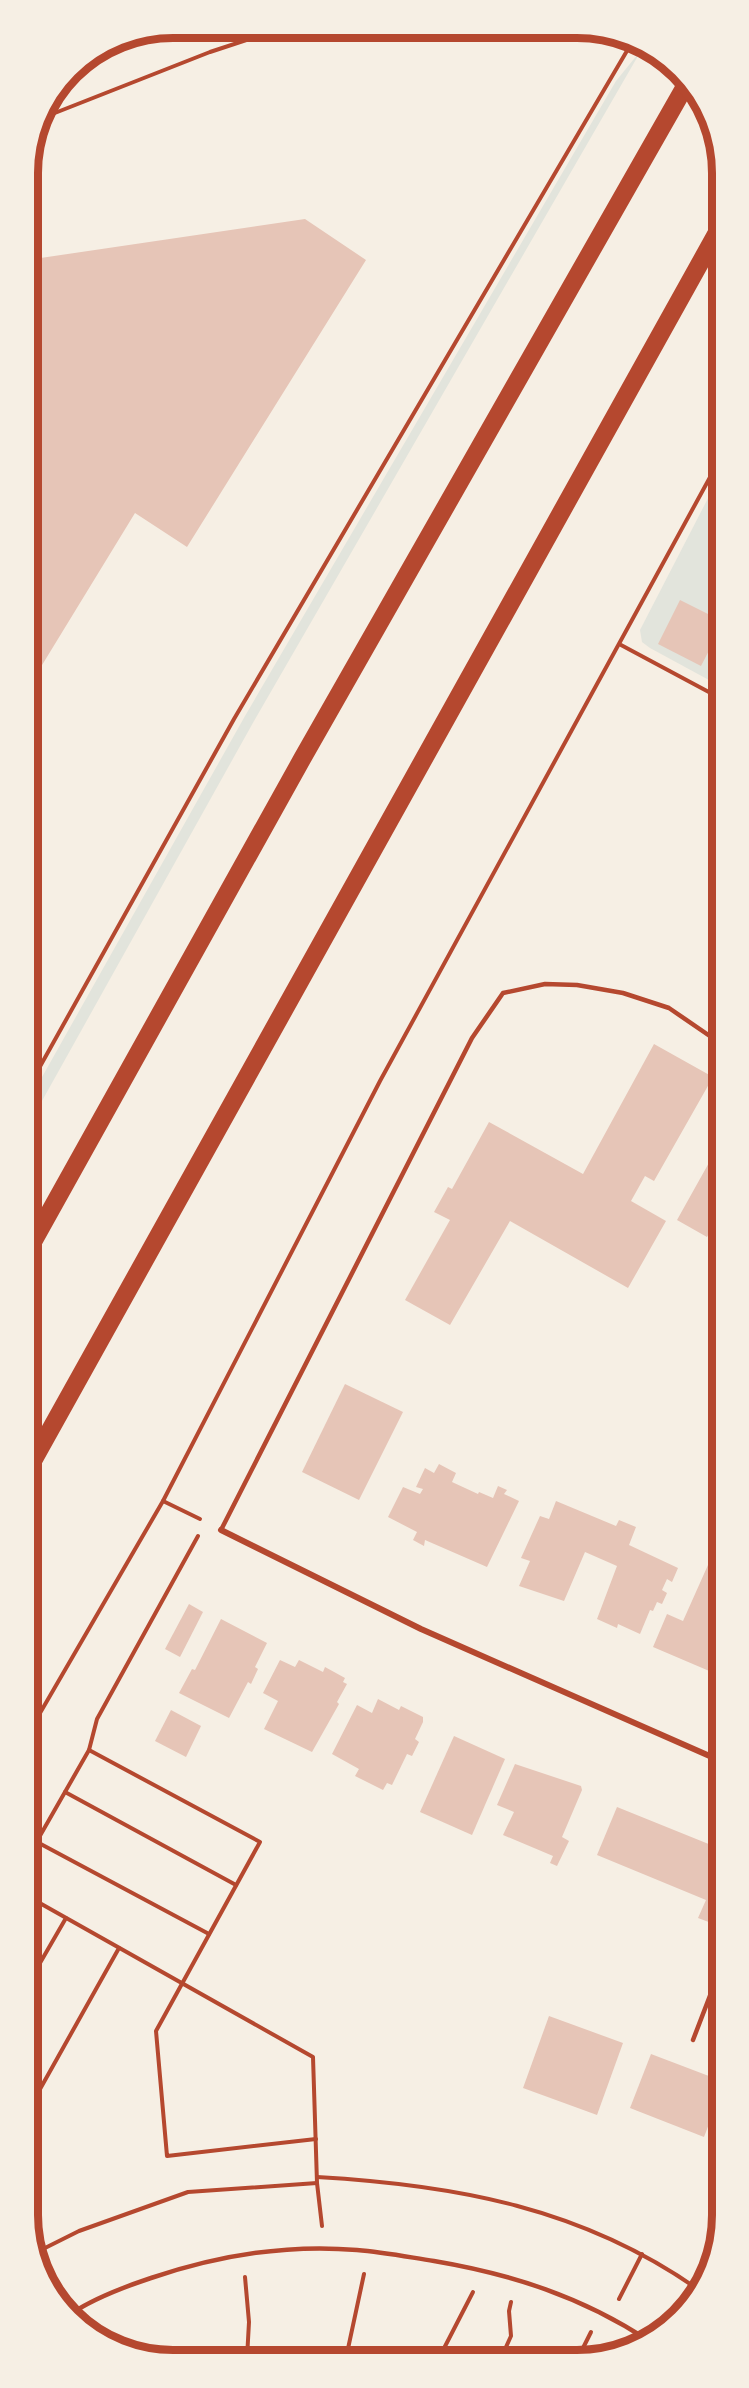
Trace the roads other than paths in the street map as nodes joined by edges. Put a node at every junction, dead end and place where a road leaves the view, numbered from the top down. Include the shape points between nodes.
1 (683, 89) edge
2 (712, 242) edge
3 (712, 1037) edge
4 (38, 1231) edge
5 (38, 1451) edge
6 (221, 1530) joint
7 (711, 1757) edge
8 (711, 1993) edge
9 (693, 2040) dead end
10 (77, 2311) edge
11 (639, 2335) edge

1 - 4 highway
2 - 5 highway
3 - 6 lane via 669,1008 623,993 545,984 503,993 472,1038
6 - 7 street via 421,1629
8 - 9 lane
10 - 11 lane via 128,2286 196,2263 324,2248 369,2251 484,2270 562,2295

